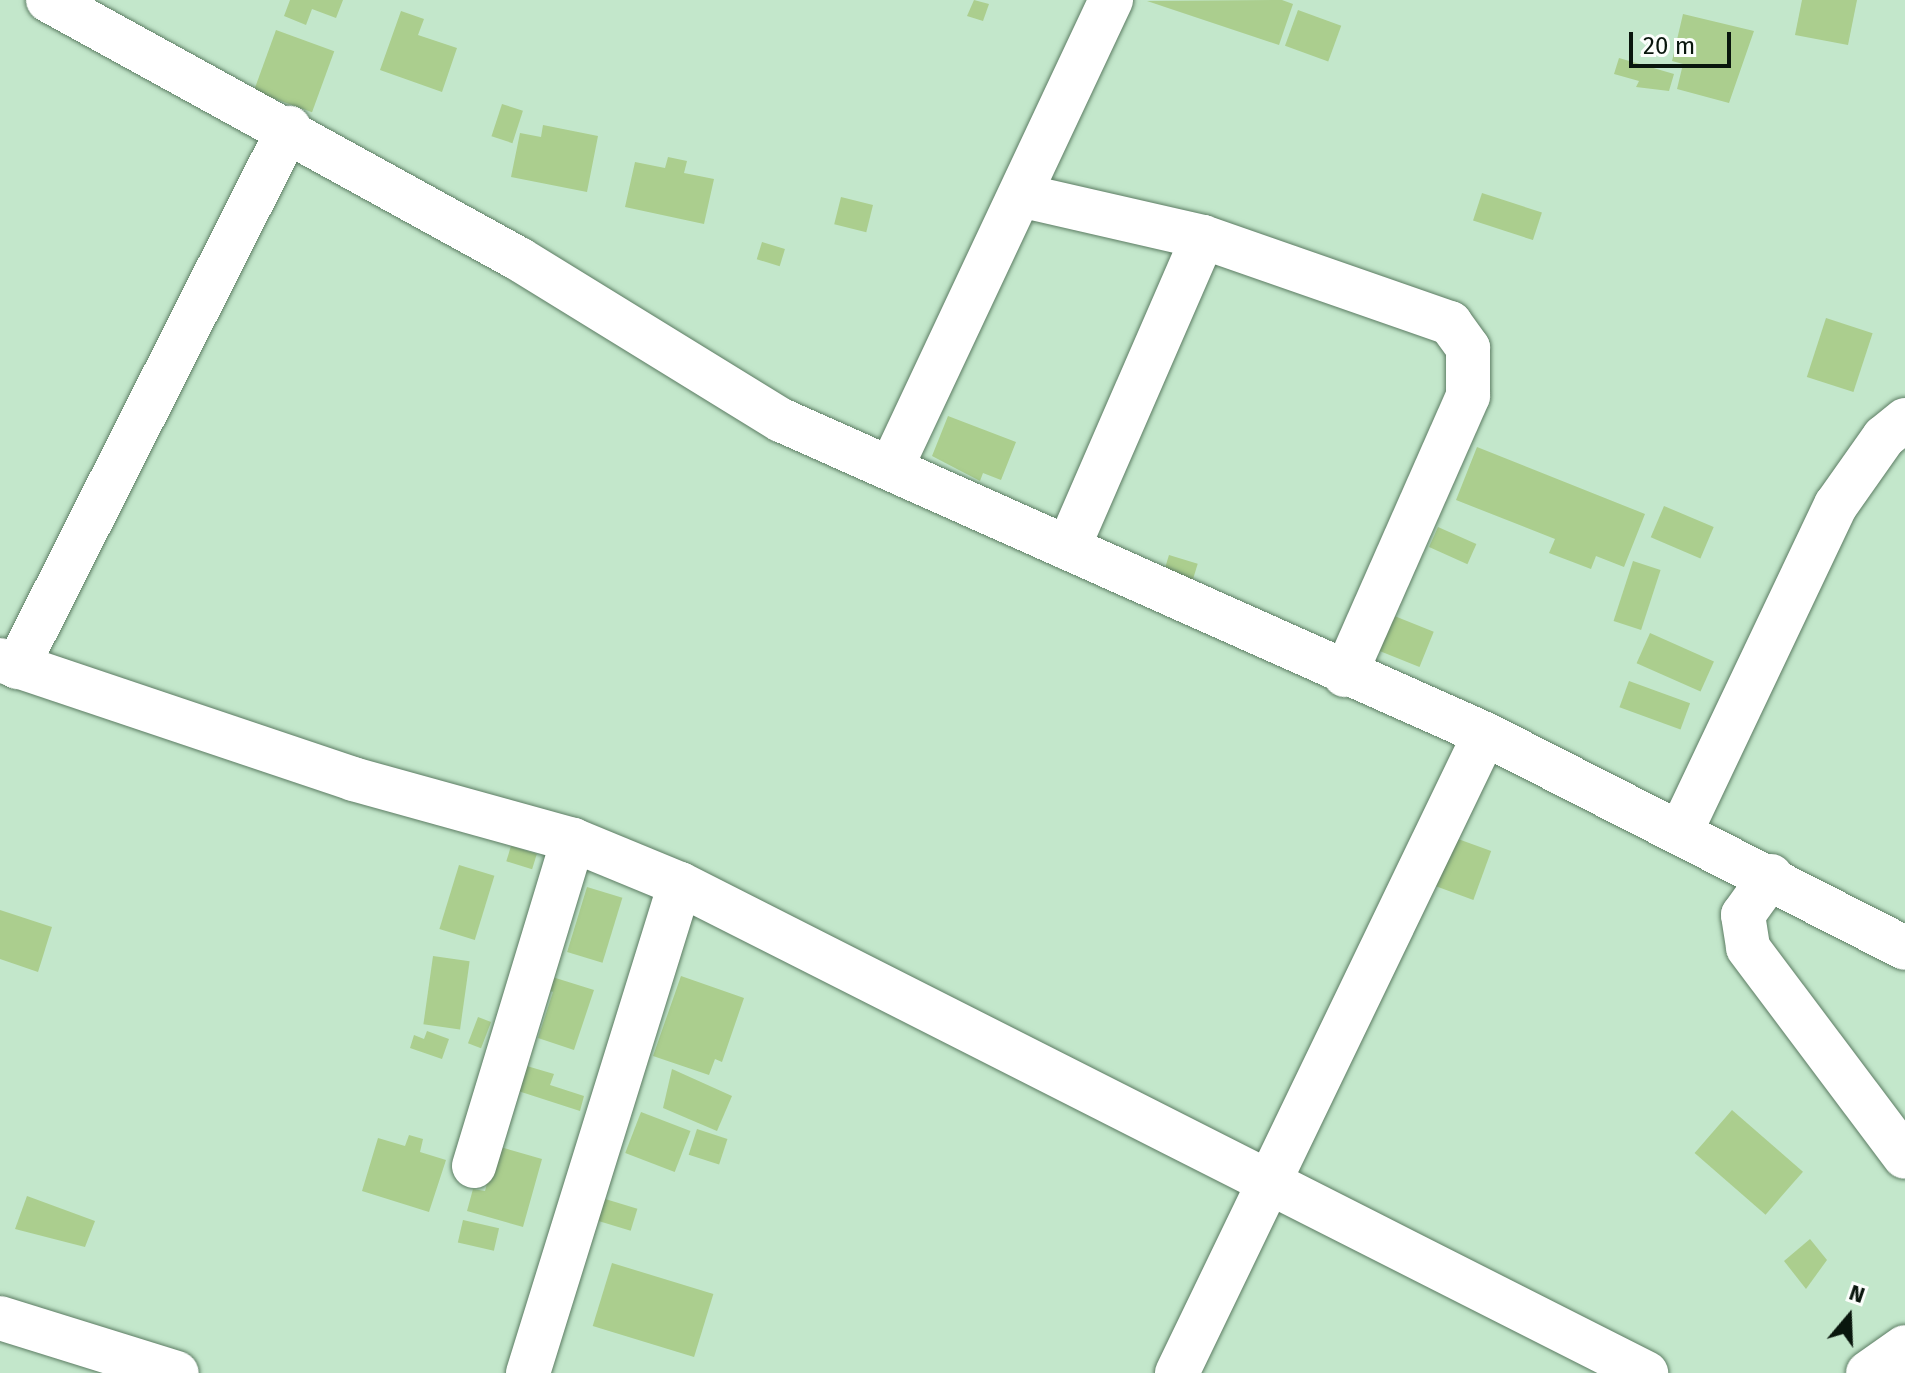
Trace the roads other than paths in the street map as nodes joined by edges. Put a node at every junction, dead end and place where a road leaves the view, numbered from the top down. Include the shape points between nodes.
1 (48, 0) edge
2 (1111, 0) edge
3 (289, 128) junction
4 (1024, 196) junction
5 (1203, 237) junction
6 (1905, 420) edge
7 (892, 466) junction
8 (1068, 548) junction
9 (9, 664) edge
10 (1345, 675) junction
11 (1485, 734) junction
12 (1681, 831) junction
13 (573, 840) junction
14 (1771, 876) junction
15 (680, 884) junction
16 (1905, 948) edge
17 (1905, 1157) edge
18 (474, 1166) dead end
19 (1266, 1181) junction
20 (1, 1319) edge
21 (1905, 1347) edge
22 (177, 1373) edge
23 (528, 1373) edge
24 (1177, 1373) edge
25 (1646, 1373) edge
26 (1868, 1373) edge

1 - 3 street
2 - 4 street
3 - 7 street via 781,420
3 - 9 street
4 - 5 street
4 - 7 street
5 - 8 street
5 - 10 street via 1450,323 1468,348 1468,396
6 - 12 street via 1884,437 1836,505
7 - 8 street
8 - 10 street
9 - 13 street via 353,779
10 - 11 street
11 - 12 street
11 - 19 street
12 - 14 street
13 - 15 street
13 - 18 street
14 - 16 street
14 - 17 street via 1743,915 1748,948
15 - 19 street
15 - 23 street
19 - 24 street
19 - 25 street
20 - 22 street
21 - 26 street

